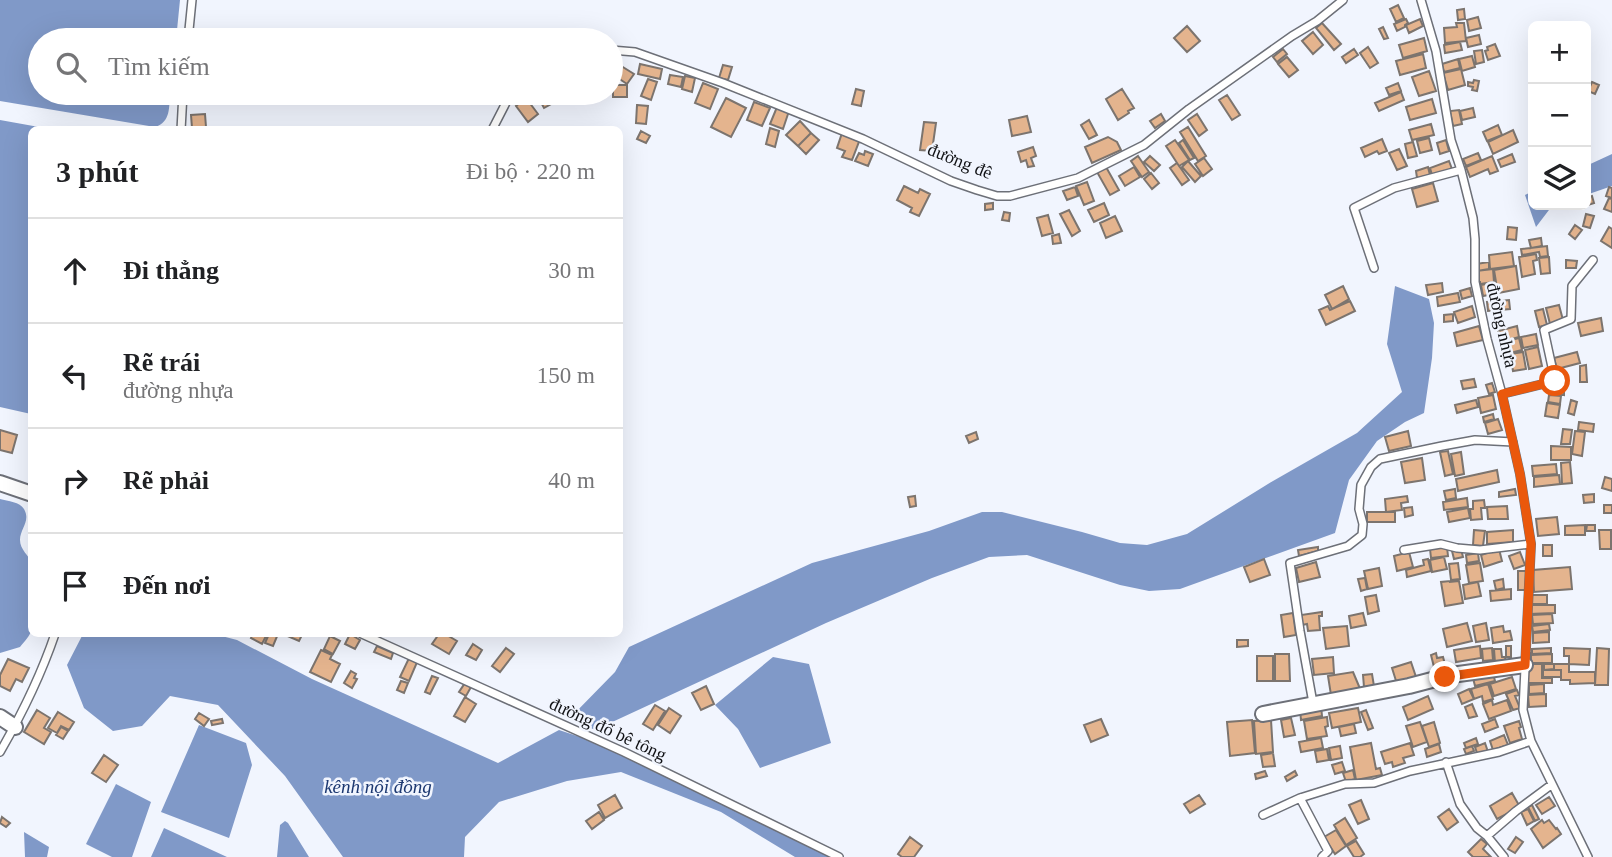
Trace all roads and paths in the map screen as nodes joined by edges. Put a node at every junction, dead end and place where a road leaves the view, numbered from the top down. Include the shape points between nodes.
1 (192, 0) edge
2 (1343, 0) edge
3 (1421, 0) edge
4 (189, 28) edge
5 (623, 51) edge
6 (182, 105) edge
7 (505, 105) edge
8 (181, 126) edge
9 (494, 126) edge
10 (1461, 170) junction
11 (1593, 260) dead end
12 (1374, 268) dead end
13 (1502, 394) junction
14 (1513, 442) junction
15 (0, 483) edge
16 (28, 493) edge
17 (1531, 544) junction
18 (1404, 550) dead end
19 (53, 637) edge
20 (369, 637) edge
21 (1525, 665) junction
22 (1313, 703) junction
23 (1263, 713) dead end
24 (0, 718) edge
25 (15, 727) junction
26 (1531, 741) junction
27 (0, 752) edge
28 (1446, 762) junction
29 (1551, 785) junction
30 (1300, 798) junction
31 (1263, 815) dead end
32 (1488, 836) junction
33 (839, 857) edge
34 (1322, 857) edge
35 (1504, 857) edge
36 (1588, 857) edge

1 - 4 lane
2 - 5 lane, đường đê via 1144,145 1079,178 1010,196 951,181 863,139 723,83
3 - 10 lane, đường nhựa
6 - 8 lane
7 - 9 lane
10 - 12 lane via 1394,188 1354,208
10 - 13 lane, đường nhựa via 1473,218 1475,282
11 - 13 lane via 1572,286 1571,319 1544,330 1555,381
13 - 14 lane, đường nhựa
14 - 17 lane, đường nhựa
14 - 22 lane via 1475,440 1380,459 1361,485 1362,535 1348,546 1290,562
15 - 16 street
17 - 18 lane via 1480,550 1441,544
17 - 21 lane, đường nhựa
19 - 25 lane
20 - 33 lane, đường đổ bê tông via 624,752
21 - 22 street
21 - 26 lane, đường nhựa via 1523,710
22 - 23 street
24 - 25 street
25 - 27 lane
26 - 28 lane
26 - 29 lane, đường nhựa
28 - 30 lane via 1374,783 1346,783
28 - 32 lane via 1460,804
29 - 32 lane
29 - 36 lane, đường nhựa
30 - 31 lane
30 - 34 lane via 1328,851
32 - 35 lane

